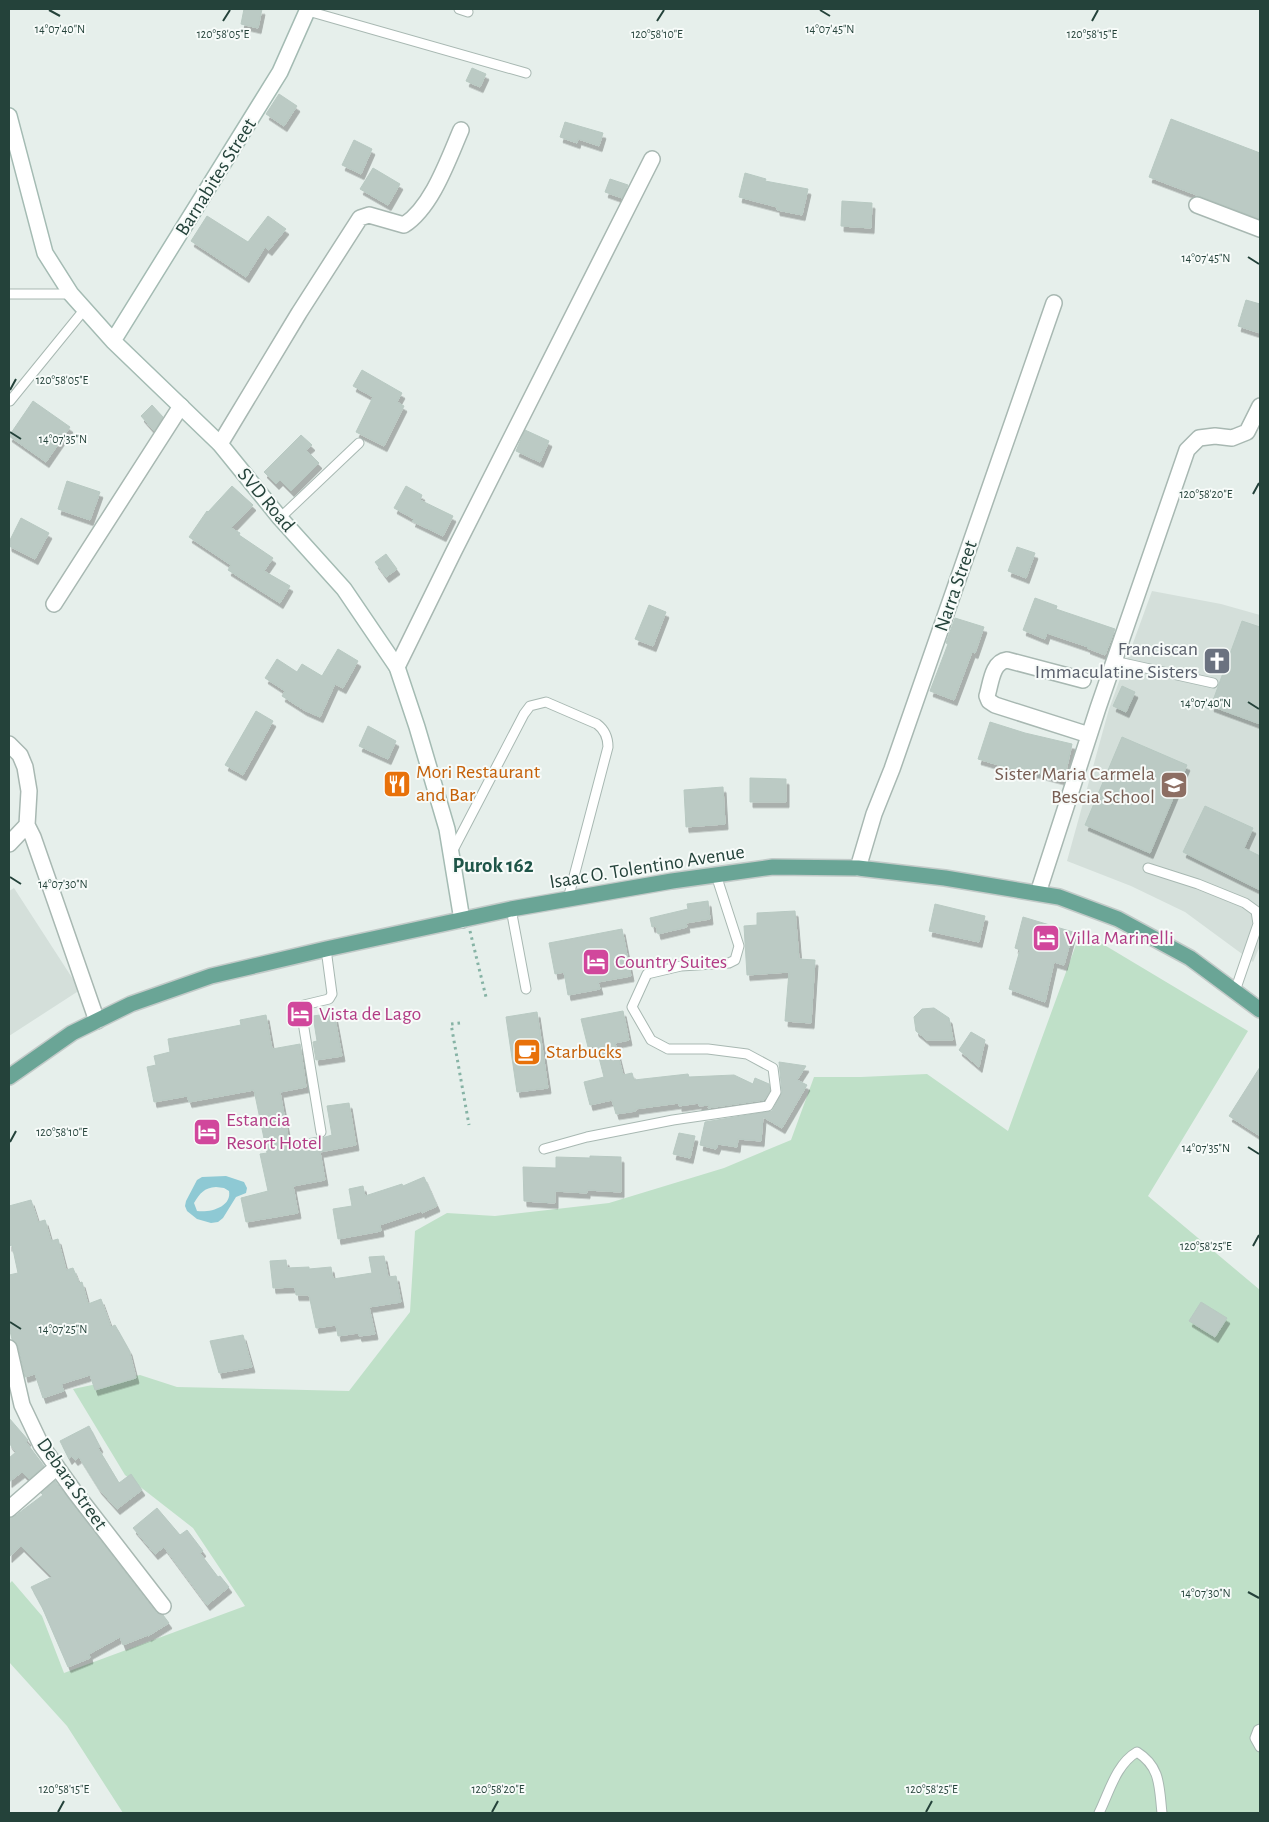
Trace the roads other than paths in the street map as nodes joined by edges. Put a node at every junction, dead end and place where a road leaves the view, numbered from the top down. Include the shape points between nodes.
1 (458, 9) edge
2 (308, 10) edge
3 (468, 12) dead end
4 (526, 73) dead end
5 (9, 116) edge
6 (461, 130) dead end
7 (652, 160) dead end
8 (1197, 205) dead end
9 (1260, 229) edge
10 (9, 294) edge
11 (71, 294) junction
12 (1054, 303) dead end
13 (84, 310) junction
14 (113, 341) junction
15 (10, 402) dead end
16 (181, 406) junction
17 (1260, 406) edge
18 (359, 442) dead end
19 (220, 444) junction
20 (280, 518) junction
21 (54, 604) dead end
22 (1114, 661) junction
23 (397, 667) junction
24 (1082, 680) dead end
25 (1213, 683) dead end
26 (1089, 735) junction
27 (9, 744) edge
28 (27, 825) junction
29 (9, 844) edge
30 (451, 854) junction
31 (858, 868) junction
32 (1148, 868) dead end
33 (716, 875) junction
34 (1038, 893) junction
35 (568, 899) junction
36 (511, 909) junction
37 (464, 919) junction
38 (326, 949) junction
39 (526, 990) dead end
40 (1235, 991) junction
41 (1260, 1010) edge
42 (97, 1021) junction
43 (9, 1077) edge
44 (321, 1132) dead end
45 (544, 1149) dead end
46 (9, 1348) edge
47 (57, 1467) junction
48 (9, 1509) edge
49 (163, 1606) dead end
50 (1260, 1729) edge
51 (1260, 1748) edge
52 (1099, 1813) edge
53 (1162, 1813) edge

1 - 3 lane
2 - 4 lane
2 - 14 street, Barnabites Street via 280,72
5 - 11 street, SVD Road via 45,253
6 - 19 street via 435,188 413,220 404,225 369,215 360,218
7 - 23 street
8 - 9 street
10 - 11 lane
11 - 13 street, SVD Road
12 - 31 street, Narra Street via 874,814
13 - 14 street, SVD Road
13 - 15 lane
14 - 16 street, SVD Road
16 - 19 street, SVD Road
16 - 21 street
17 - 22 street via 1247,432 1232,438 1199,438 1187,450
18 - 20 lane
19 - 20 street, SVD Road
20 - 23 street, SVD Road via 344,589
22 - 25 lane
22 - 26 street
23 - 30 street, SVD Road via 447,829
24 - 26 street via 1007,660 1000,661 987,696 995,705
26 - 34 street
27 - 28 street via 20,755 25,767
28 - 29 street
28 - 42 street
30 - 35 lane via 524,714 530,706 546,702 597,724 608,739
30 - 37 street, SVD Road
31 - 33 main road, Isaac O. Tolentino Avenue via 774,867
31 - 34 main road, Isaac O. Tolentino Avenue
32 - 40 lane via 1198,884 1245,903 1256,911 1258,924
33 - 35 main road, Isaac O. Tolentino Avenue
33 - 45 lane via 739,946 735,960 680,966 647,974 632,1007 651,1040 668,1049 708,1049 746,1054 773,1068 776,1092 768,1106 673,1120
34 - 40 main road, Isaac O. Tolentino Avenue via 1059,897 1118,919 1190,958
35 - 36 main road, Isaac O. Tolentino Avenue
36 - 37 main road, Isaac O. Tolentino Avenue
36 - 39 lane
37 - 38 main road, Isaac O. Tolentino Avenue
38 - 42 main road, Isaac O. Tolentino Avenue via 211,976 132,1004
38 - 44 lane via 332,994 329,998 304,1004 300,1010
40 - 41 main road, Isaac O. Tolentino Avenue
42 - 43 main road, Isaac O. Tolentino Avenue via 72,1033
46 - 47 street, Debara Street via 22,1405 41,1444
47 - 48 street
47 - 49 street, Debara Street
50 - 51 lane via 1255,1738
52 - 53 lane via 1120,1768 1137,1752 1157,1773

